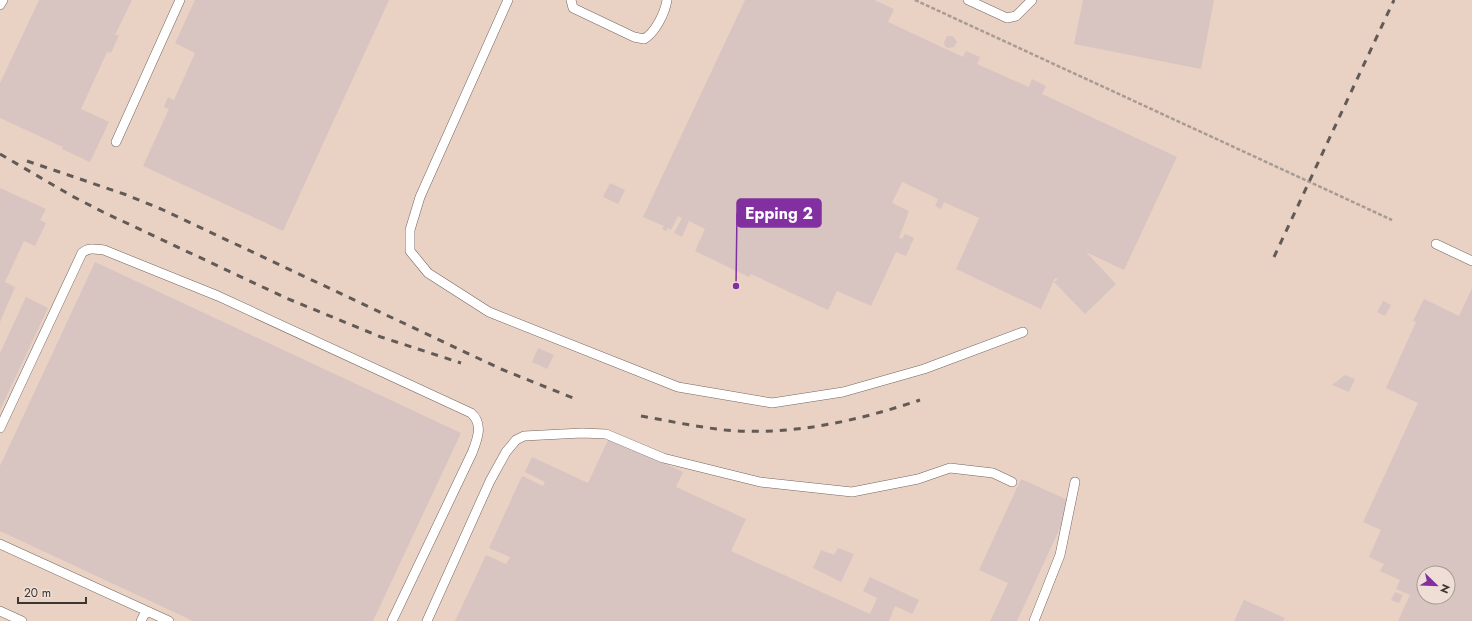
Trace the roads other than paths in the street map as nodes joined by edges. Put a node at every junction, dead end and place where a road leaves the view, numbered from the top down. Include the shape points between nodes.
1 (3, 0) edge
2 (180, 0) edge
3 (508, 0) edge
4 (571, 0) edge
5 (667, 0) edge
6 (968, 0) edge
7 (1032, 0) edge
8 (0, 6) edge
9 (116, 142) dead end
10 (1436, 244) dead end
11 (1472, 261) edge
12 (1023, 332) dead end
13 (0, 428) edge
14 (1012, 482) dead end
15 (1075, 482) dead end
16 (0, 544) edge
17 (0, 611) edge
18 (146, 611) junction
19 (22, 621) edge
20 (141, 621) edge
21 (169, 621) edge
22 (392, 621) edge
23 (427, 621) edge
24 (1034, 621) edge

1 - 8 lane
2 - 9 lane
3 - 12 lane via 420,197 410,230 410,251 428,273 458,293 489,312 678,387 772,403 843,392 924,369
4 - 5 lane via 573,8 644,40 650,36
6 - 7 lane via 1007,18 1016,16
10 - 11 lane
13 - 22 lane via 82,253 93,248 104,250 218,296 471,413 479,424 479,437
14 - 23 lane via 993,473 950,468 918,479 852,492 760,482 663,458 606,434 524,436 516,440 506,452 490,481
15 - 24 lane via 1060,555
16 - 18 lane
17 - 19 lane
18 - 20 lane
18 - 21 lane

